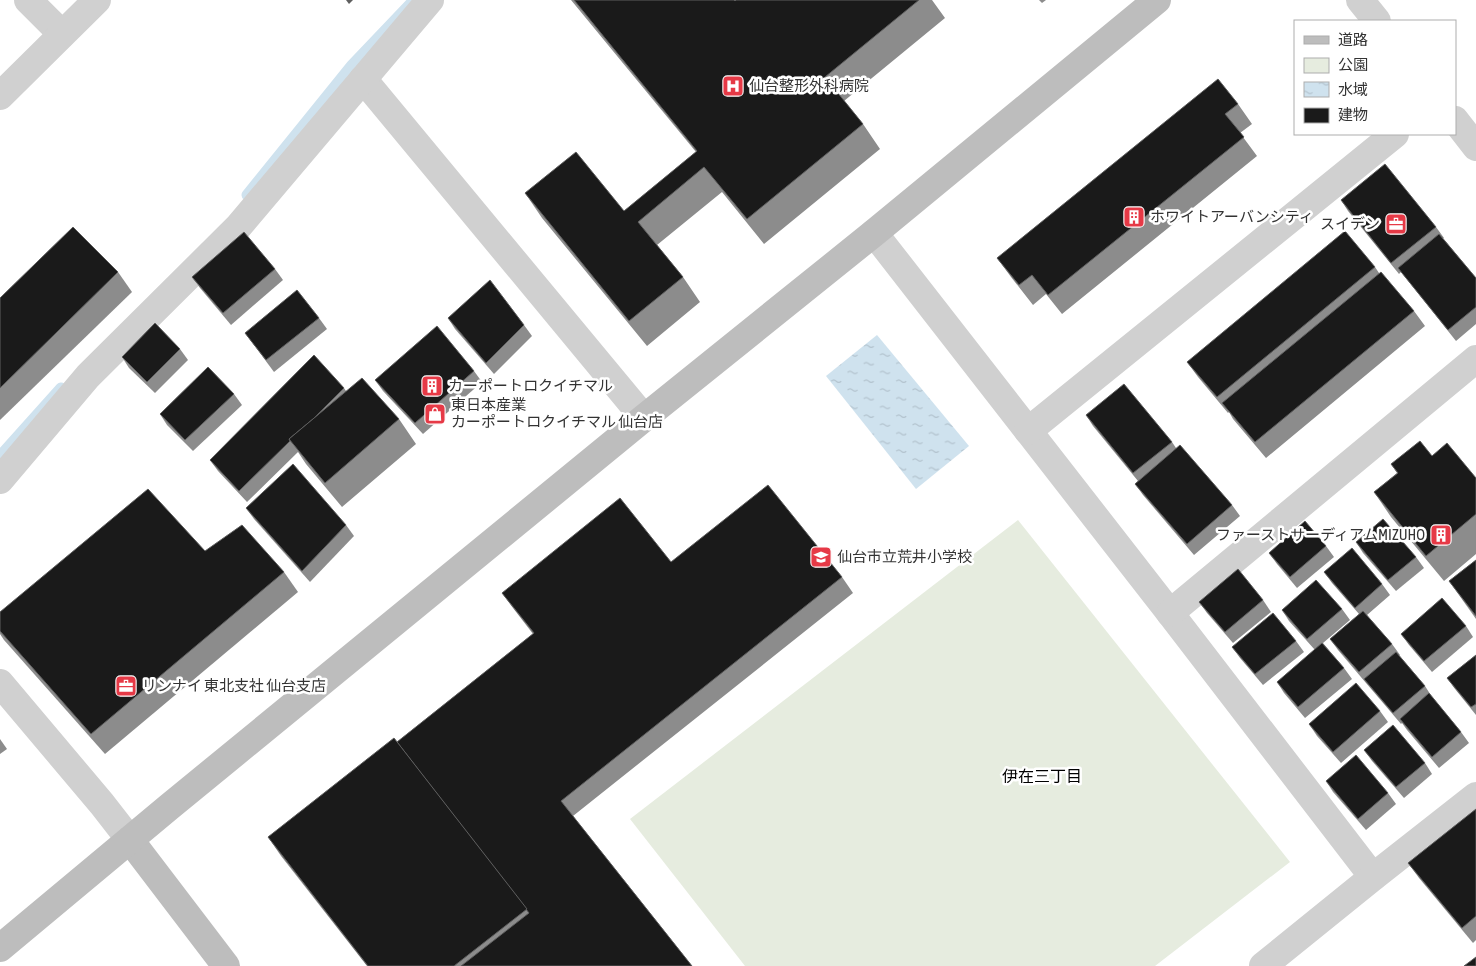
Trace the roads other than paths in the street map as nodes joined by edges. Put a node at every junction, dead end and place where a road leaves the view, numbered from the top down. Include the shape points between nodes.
1 (28, 0) edge
2 (97, 0) edge
3 (430, 0) edge
4 (1157, 0) edge
5 (1360, 0) edge
6 (1376, 20) edge
7 (62, 34) junction
8 (363, 79) junction
9 (0, 96) edge
10 (1456, 121) edge
11 (1394, 135) edge
12 (1476, 147) edge
13 (874, 233) junction
14 (1476, 359) edge
15 (644, 418) junction
16 (1028, 431) junction
17 (0, 480) edge
18 (1170, 613) junction
19 (0, 683) edge
20 (1476, 796) edge
21 (130, 840) junction
22 (1373, 877) junction
23 (0, 948) edge
24 (226, 966) edge
25 (1263, 966) edge

1 - 7 street
2 - 7 street
3 - 8 street
4 - 13 street
5 - 6 street
7 - 9 street
8 - 15 street
8 - 17 street via 238,226 88,376
10 - 12 street
11 - 16 street
13 - 15 street
13 - 16 street
14 - 18 street
15 - 21 street
16 - 18 street
18 - 22 street
19 - 21 street
20 - 22 street
21 - 23 street
21 - 24 street
22 - 25 street

